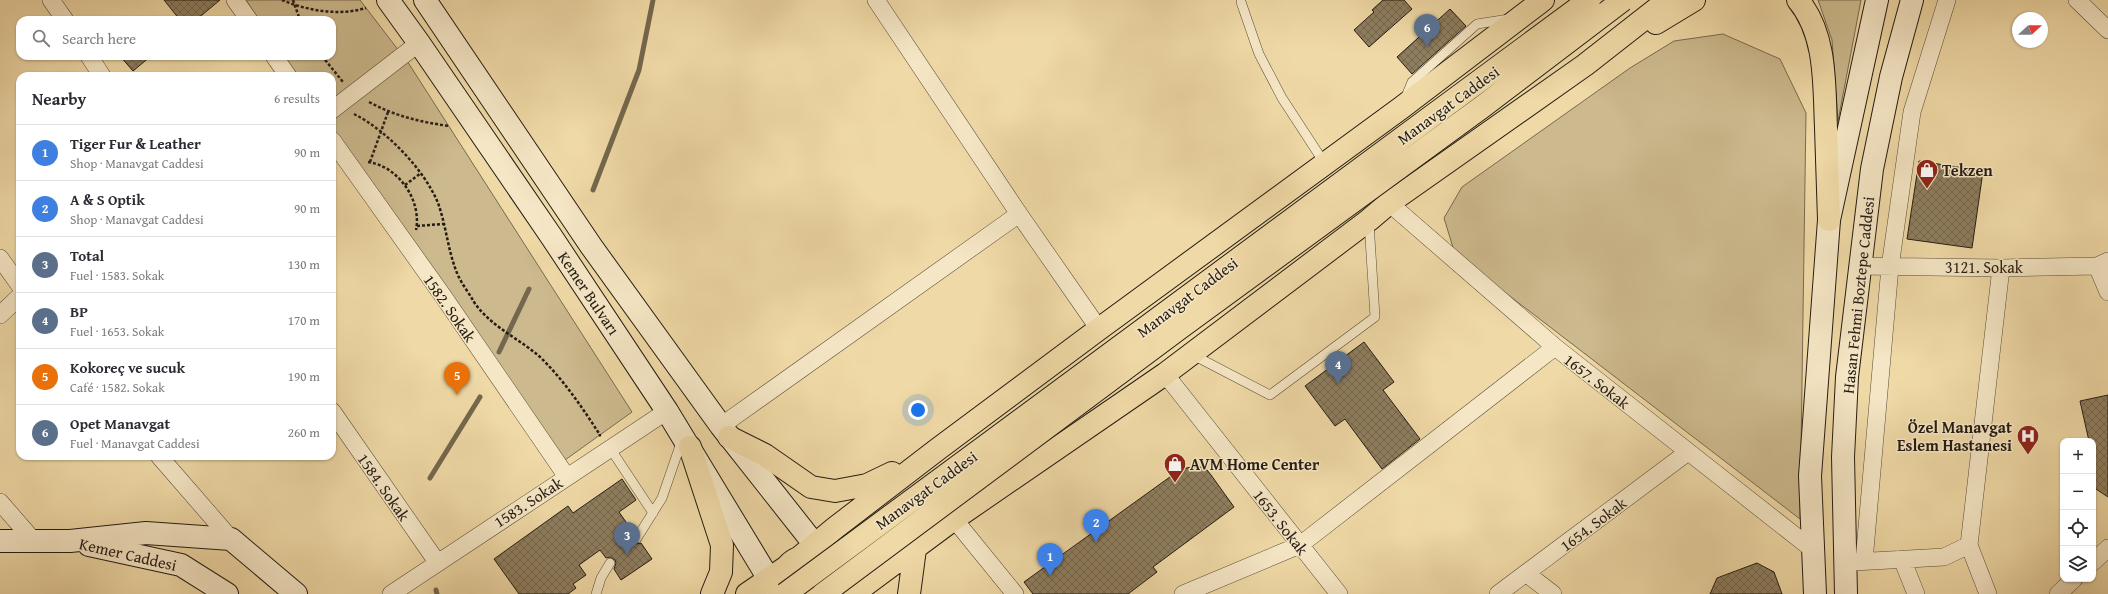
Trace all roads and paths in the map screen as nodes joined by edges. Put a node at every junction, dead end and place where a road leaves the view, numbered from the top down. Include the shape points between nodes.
1 (51, 0) edge
2 (235, 0) edge
3 (282, 0) edge
4 (293, 0) edge
5 (388, 0) edge
6 (425, 0) edge
7 (876, 0) edge
8 (1543, 0) edge
9 (1589, 0) edge
10 (1623, 0) edge
11 (1668, 0) edge
12 (1694, 0) edge
13 (1798, 0) edge
14 (1877, 0) edge
15 (1912, 0) edge
16 (1947, 0) edge
17 (2077, 0) edge
18 (1241, 2) dead end
19 (294, 5) junction
20 (366, 8) dead end
21 (62, 16) edge
22 (246, 16) edge
23 (298, 16) edge
24 (2108, 30) edge
25 (419, 43) junction
26 (92, 60) edge
27 (277, 60) edge
28 (325, 60) edge
29 (1585, 66) junction
30 (99, 72) edge
31 (285, 72) edge
32 (336, 72) edge
33 (336, 72) edge
34 (354, 93) junction
35 (336, 107) edge
36 (336, 108) edge
37 (388, 112) junction
38 (449, 126) dead end
39 (380, 133) junction
40 (336, 146) edge
41 (363, 161) dead end
42 (370, 162) junction
43 (1324, 164) junction
44 (421, 173) junction
45 (405, 185) junction
46 (1389, 203) junction
47 (1019, 214) junction
48 (1369, 220) junction
49 (1829, 220) junction
50 (443, 224) junction
51 (417, 226) junction
52 (416, 232) dead end
53 (0, 258) edge
54 (2103, 264) edge
55 (1860, 266) junction
56 (1890, 267) junction
57 (2001, 268) junction
58 (16, 280) edge
59 (2108, 292) edge
60 (16, 300) edge
61 (0, 315) edge
62 (1099, 329) junction
63 (514, 338) dead end
64 (1555, 347) junction
65 (1191, 354) junction
66 (1165, 374) junction
67 (667, 410) junction
68 (336, 417) edge
69 (725, 432) junction
70 (687, 442) junction
71 (610, 448) junction
72 (938, 449) junction
73 (1688, 452) junction
74 (162, 460) edge
75 (567, 477) junction
76 (0, 502) edge
77 (652, 513) junction
78 (954, 519) junction
79 (637, 538) dead end
80 (231, 539) junction
81 (33, 540) junction
82 (0, 541) edge
83 (70, 541) junction
84 (1300, 545) junction
85 (1969, 545) junction
86 (2108, 548) edge
87 (1812, 549) junction
88 (916, 550) junction
89 (1902, 559) junction
90 (2096, 559) edge
91 (437, 562) junction
92 (1854, 562) junction
93 (610, 563) dead end
94 (788, 573) edge
95 (1527, 574) junction
96 (2071, 582) edge
97 (842, 584) edge
98 (227, 594) edge
99 (296, 594) edge
100 (391, 594) edge
101 (596, 594) edge
102 (712, 594) edge
103 (747, 594) edge
104 (785, 594) edge
105 (823, 594) edge
106 (909, 594) edge
107 (1015, 594) edge
108 (1183, 594) edge
109 (1338, 594) edge
110 (1498, 594) edge
111 (1553, 594) edge
112 (1815, 594) edge
113 (1846, 594) edge
114 (1916, 594) edge
115 (1988, 594) edge
116 (2058, 594) edge

1 - 21 street
2 - 22 street
3 - 19 path
4 - 19 path
5 - 25 main road, Kemer Bulvarı
6 - 69 main road, Kemer Bulvarı via 587,239
7 - 47 street
8 - 43 highway
9 - 104 highway, Manavgat Caddesi, bridge
10 - 105 highway, Manavgat Caddesi, bridge
11 - 29 highway
12 - 29 highway
13 - 49 highway via 1815,27 1824,68
14 - 49 main road, Hasan Fehmi Boztepe Caddesi
15 - 55 main road, Hasan Fehmi Boztepe Caddesi via 1891,77 1874,162
16 - 56 street via 1912,112
17 - 24 street
18 - 43 lane via 1262,60 1282,98
19 - 20 path via 312,10 351,12
19 - 23 path
25 - 34 street
25 - 67 main road, Kemer Bulvarı
26 - 30 street
27 - 31 street
28 - 32 path
29 - 46 highway
33 - 34 path
34 - 35 street
34 - 37 path
36 - 39 path via 359,117
37 - 38 path via 418,122
37 - 39 path
39 - 42 path
39 - 44 path
40 - 75 street, 1582. Sokak
41 - 42 path
42 - 45 path via 395,175
43 - 62 highway
44 - 45 path
44 - 50 path via 438,203
45 - 51 path via 415,206
46 - 48 highway
46 - 64 street, 1657. Sokak
47 - 62 street
47 - 69 street
48 - 65 highway
48 - 65 lane via 1375,317 1270,395
49 - 87 main road, Hasan Fehmi Boztepe Caddesi via 1810,476
50 - 51 path
50 - 63 path via 457,273 475,304
51 - 52 path
53 - 58 street
54 - 57 street, 3121. Sokak
54 - 59 street
55 - 56 street, 3121. Sokak
55 - 92 main road, Hasan Fehmi Boztepe Caddesi via 1847,377 1842,457
56 - 57 street, 3121. Sokak
56 - 92 street
57 - 85 street
60 - 61 street
62 - 72 highway
64 - 73 street, 1657. Sokak
64 - 84 street
65 - 66 highway
66 - 78 highway
66 - 84 street, 1653. Sokak
67 - 70 main road, Kemer Bulvarı
67 - 71 street, 1583. Sokak
68 - 91 street, 1584. Sokak
69 - 72 highway via 765,455 811,487 835,491 867,485
69 - 94 main road, Kemer Bulvarı
70 - 77 lane via 662,498
70 - 94 main road, Kemer Bulvarı
70 - 102 highway via 722,545 721,572
71 - 75 street, 1583. Sokak
71 - 77 lane
72 - 94 highway
73 - 87 street, 1657. Sokak
73 - 95 street, 1654. Sokak
74 - 80 street
75 - 91 street, 1583. Sokak
76 - 81 street
77 - 79 lane
78 - 88 highway
78 - 107 street
80 - 83 main road, Kemer Caddesi via 146,533
80 - 99 main road
81 - 82 main road, Kemer Caddesi
81 - 83 main road, Kemer Caddesi
83 - 98 main road, Kemer Caddesi via 181,565
84 - 108 street
84 - 109 street, 1653. Sokak
85 - 89 street via 1944,557
85 - 115 street
86 - 90 street
87 - 112 main road, Hasan Fehmi Boztepe Caddesi
88 - 97 highway
88 - 106 highway
89 - 92 street
89 - 114 street
91 - 100 street, 1583. Sokak
92 - 113 main road, Hasan Fehmi Boztepe Caddesi
93 - 101 lane via 601,578
94 - 97 main road, Kemer Bulvarı
94 - 103 highway
95 - 110 street, 1654. Sokak
95 - 111 street
96 - 116 street

